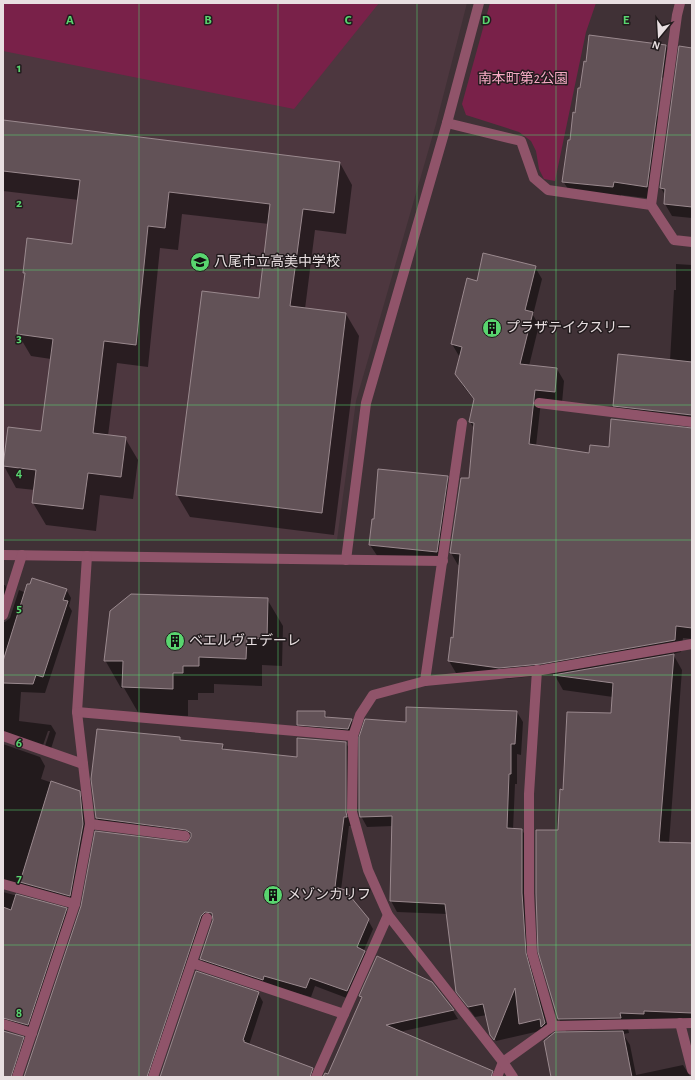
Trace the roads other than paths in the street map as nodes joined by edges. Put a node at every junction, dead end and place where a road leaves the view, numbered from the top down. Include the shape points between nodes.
1 (479, 3) edge
2 (680, 3) edge
3 (447, 123) junction
4 (651, 204) junction
5 (692, 242) edge
6 (539, 403) dead end
7 (692, 422) edge
8 (462, 423) dead end
9 (3, 555) edge
10 (22, 555) junction
11 (87, 556) junction
12 (346, 560) junction
13 (443, 561) junction
14 (3, 615) edge
15 (692, 644) edge
16 (537, 670) junction
17 (425, 681) junction
18 (77, 712) junction
19 (3, 736) edge
20 (353, 736) junction
21 (83, 764) junction
22 (90, 824) junction
23 (185, 836) dead end
24 (3, 884) edge
25 (75, 904) junction
26 (388, 915) junction
27 (207, 918) dead end
28 (192, 963) junction
29 (344, 1014) junction
30 (680, 1023) junction
31 (692, 1023) edge
32 (3, 1024) edge
33 (552, 1026) junction
34 (32, 1033) junction
35 (503, 1062) junction
36 (692, 1070) edge
37 (18, 1077) edge
38 (153, 1077) edge
39 (316, 1077) edge
40 (497, 1077) edge
41 (513, 1077) edge

1 - 3 street
2 - 4 street
3 - 4 street via 521,142 534,178 548,190
3 - 12 street via 366,403
4 - 5 street via 674,240
6 - 7 street
8 - 13 street
9 - 10 street
10 - 11 street
10 - 14 street
11 - 12 street
11 - 18 street
12 - 13 street
13 - 17 street
15 - 16 street
16 - 17 street
16 - 33 street via 529,794 529,893 532,953
17 - 20 street via 373,695 360,715
18 - 20 street
18 - 21 street
19 - 21 street
20 - 26 street via 352,812 368,870
21 - 22 street
22 - 23 street
22 - 25 street
24 - 25 street
25 - 34 street
26 - 29 street
26 - 35 street
27 - 28 street
28 - 29 street
28 - 38 street
29 - 39 street
30 - 31 street
30 - 33 street
30 - 36 street
32 - 34 street
33 - 35 street
34 - 37 street
35 - 40 street
35 - 41 street

